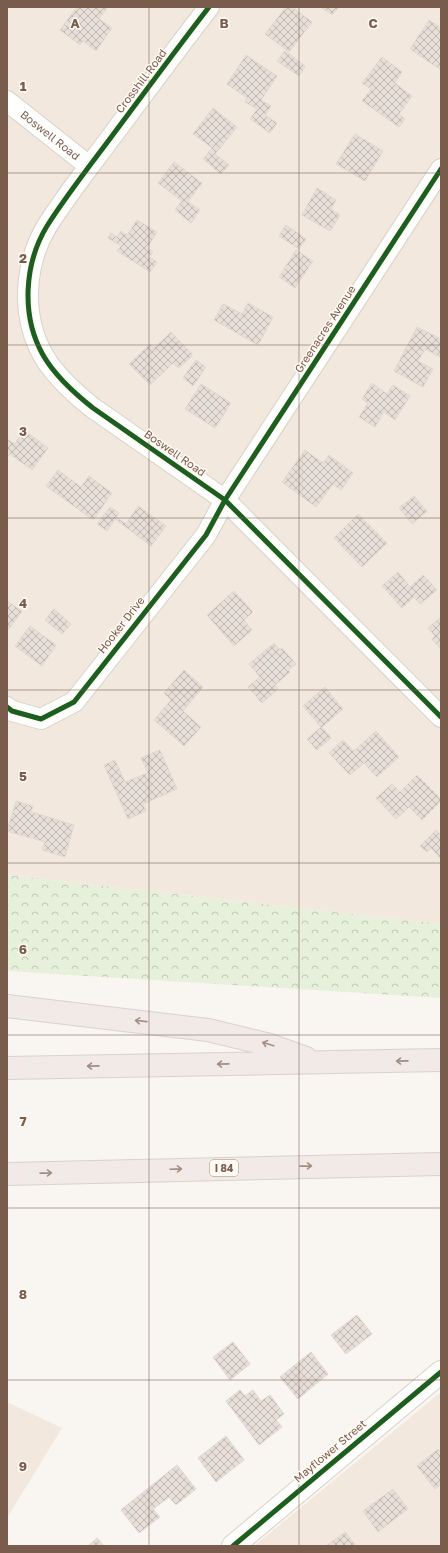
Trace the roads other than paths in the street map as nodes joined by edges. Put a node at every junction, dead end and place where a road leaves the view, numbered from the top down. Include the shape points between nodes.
1 (209, 7) edge
2 (7, 102) edge
3 (89, 166) junction
4 (441, 169) edge
5 (225, 500) junction
6 (7, 707) edge
7 (441, 717) edge
8 (7, 1006) edge
9 (441, 1060) edge
10 (318, 1062) junction
11 (7, 1068) edge
12 (441, 1164) edge
13 (7, 1174) edge
14 (441, 1372) edge
15 (233, 1546) edge

1 - 3 street, Crosshill Road
2 - 3 street, Boswell Road
3 - 5 street, Boswell Road via 47,226 30,267 28,309 33,331 44,355 62,380 77,395
4 - 5 street, Greenacres Avenue
5 - 6 street, Hooker Drive via 206,535 74,702 41,719 12,711
5 - 7 street, Boswell Road
10 -> 8 highway via 270,1045 208,1030
9 -> 10 highway
10 -> 11 highway
13 -> 12 highway, I 84
14 - 15 street, Mayflower Street

